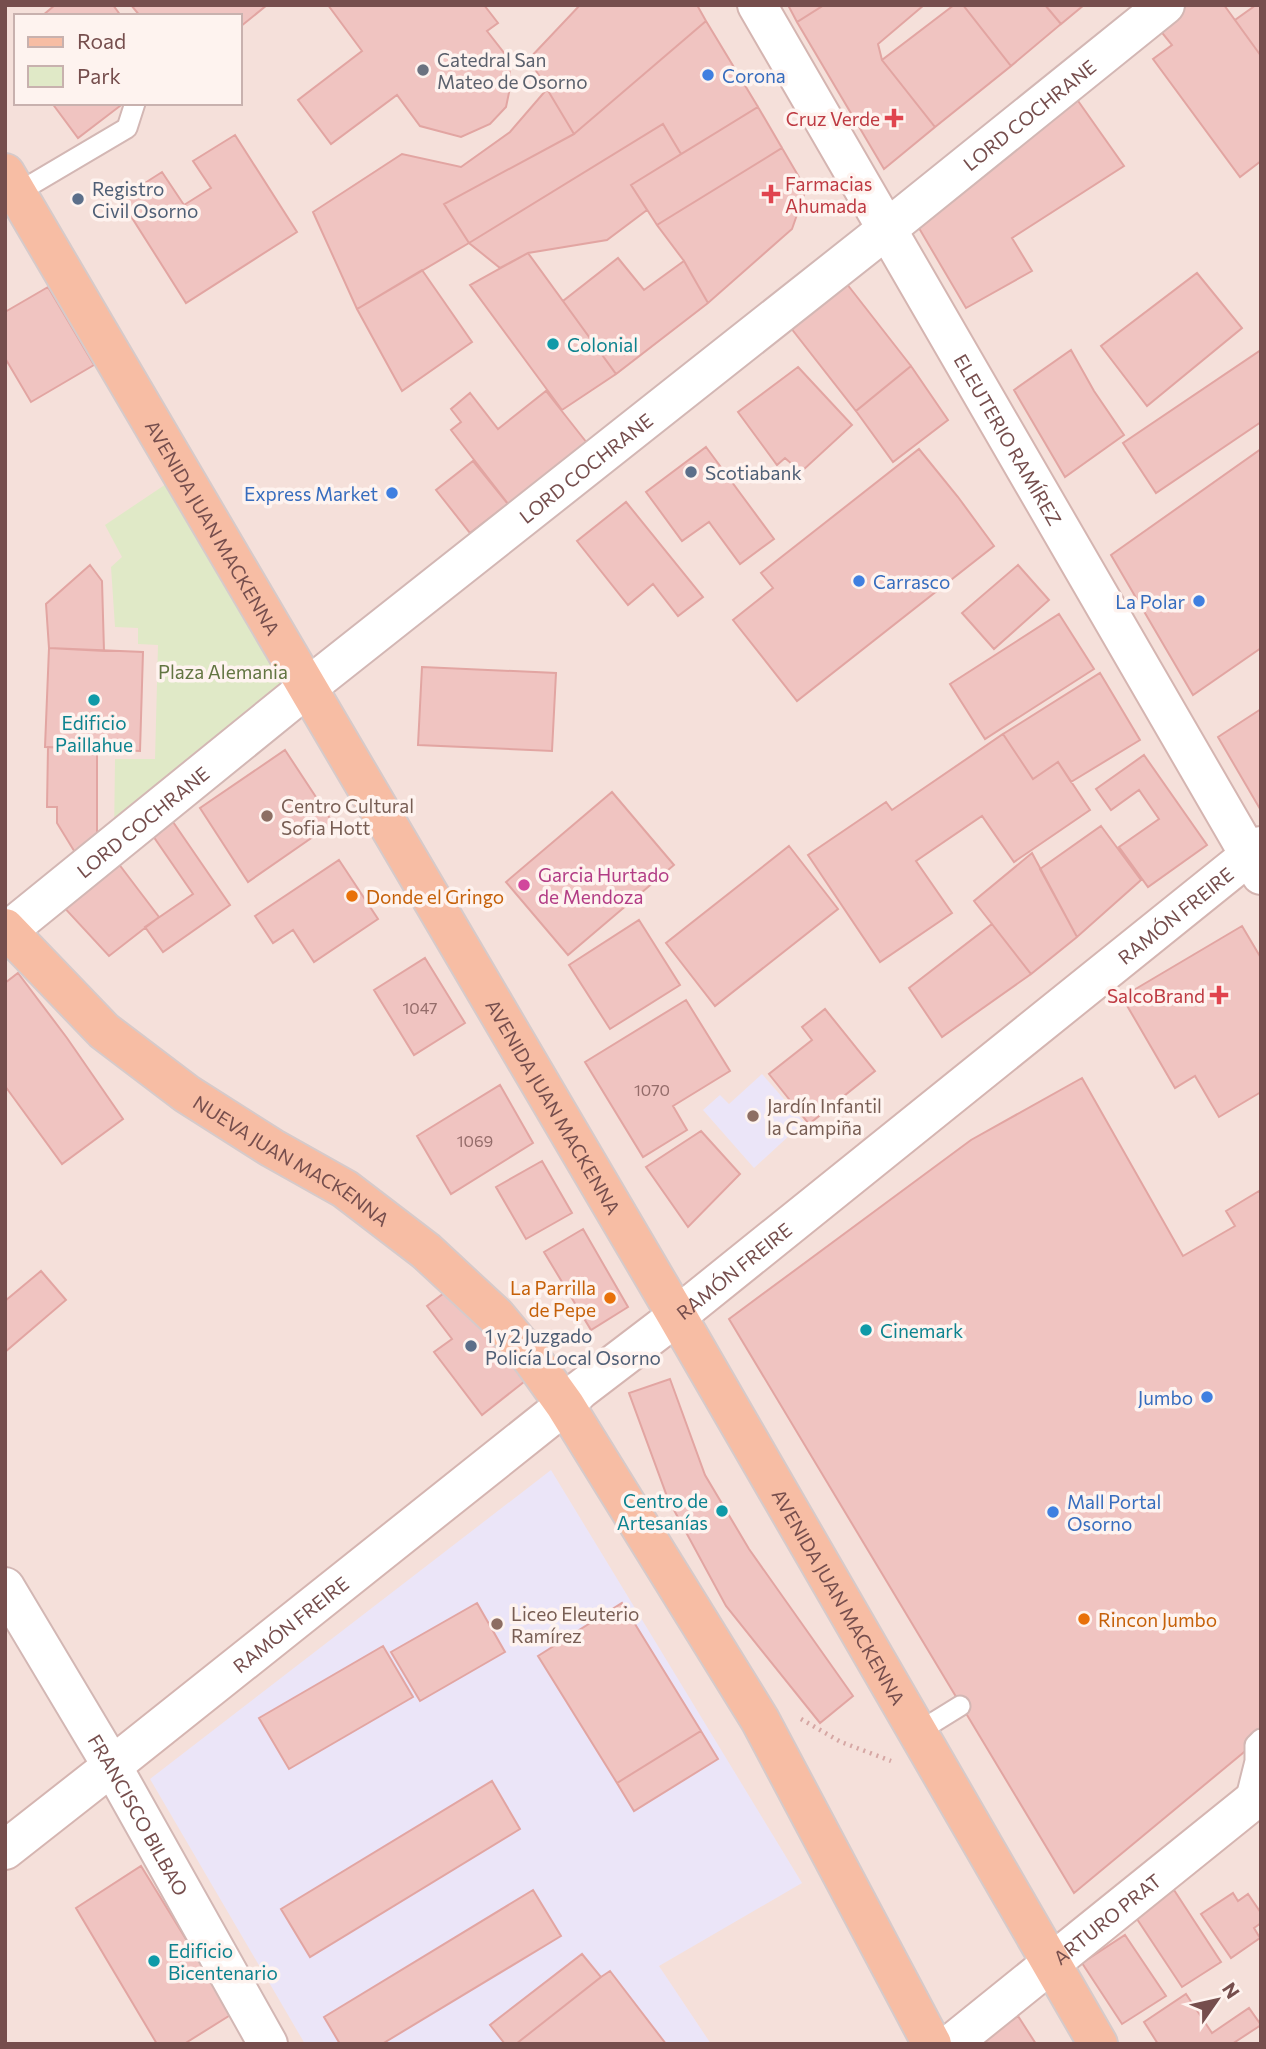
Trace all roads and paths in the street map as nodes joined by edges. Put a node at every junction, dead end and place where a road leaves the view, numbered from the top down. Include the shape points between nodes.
1 (757, 5) edge
2 (1165, 5) edge
3 (134, 105) edge
4 (11, 183) edge
5 (887, 229) junction
6 (308, 687) junction
7 (1257, 859) edge
8 (6, 930) edge
9 (677, 1316) junction
10 (565, 1405) junction
11 (5, 1587) edge
12 (960, 1706) dead end
13 (918, 1732) junction
14 (1261, 1739) edge
15 (112, 1766) junction
16 (1261, 1794) edge
17 (1218, 1829) junction
18 (5, 1850) edge
19 (1052, 1964) junction
20 (268, 2044) edge
21 (932, 2044) edge
22 (951, 2044) edge
23 (1098, 2044) edge

1 - 5 main road, ELEUTERIO RAMÍREZ
2 - 5 main road, LORD COCHRANE
3 - 4 lane via 127,128
4 - 6 main road, AVENIDA JUAN MACKENNA
5 - 6 main road, LORD COCHRANE
5 - 7 main road, ELEUTERIO RAMÍREZ
6 - 8 main road, LORD COCHRANE
6 - 9 main road, AVENIDA JUAN MACKENNA
7 - 9 main road, RAMÓN FREIRE
8 - 10 main road, NUEVA JUAN MACKENNA via 104,1031 187,1094 345,1189 456,1276 496,1316
9 - 10 main road, RAMÓN FREIRE
9 - 13 main road, AVENIDA JUAN MACKENNA
10 - 15 main road, RAMÓN FREIRE
10 - 21 main road via 760,1720
11 - 15 main road, FRANCISCO BILBAO
12 - 13 lane
13 - 19 main road, AVENIDA JUAN MACKENNA
14 - 17 lane via 1255,1745 1245,1801
15 - 18 main road, RAMÓN FREIRE
15 - 20 main road, FRANCISCO BILBAO
16 - 17 main road, ARTURO PRAT
17 - 19 main road, ARTURO PRAT
19 - 22 main road, ARTURO PRAT
19 - 23 main road, AVENIDA JUAN MACKENNA

